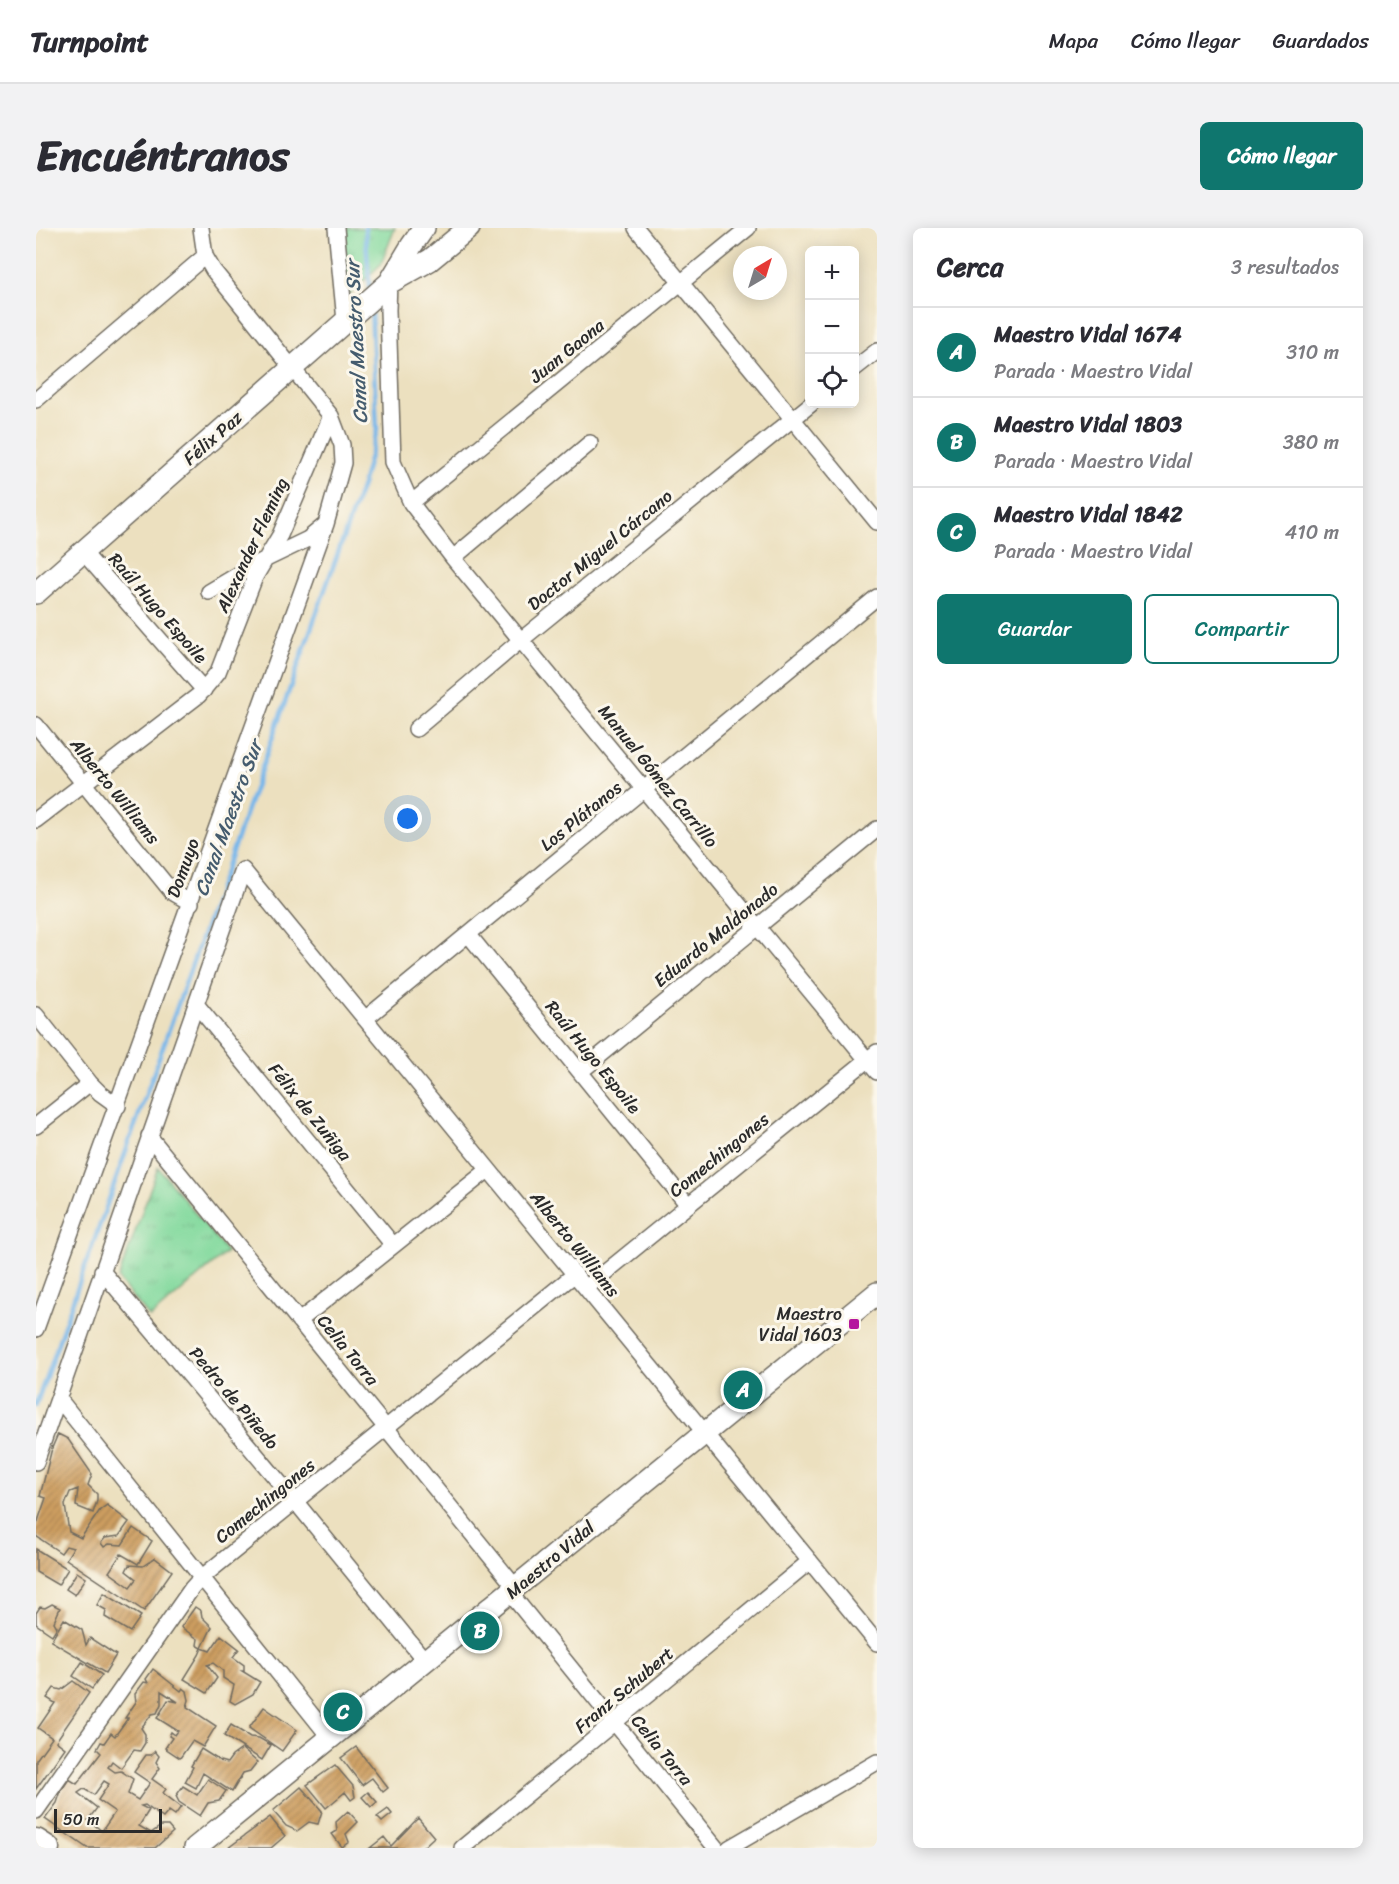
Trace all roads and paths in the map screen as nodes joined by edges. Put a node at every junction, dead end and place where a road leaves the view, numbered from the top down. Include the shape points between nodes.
1 (201, 228) edge
2 (336, 228) edge
3 (424, 228) edge
4 (469, 228) edge
5 (636, 228) edge
6 (748, 228) edge
7 (407, 237) edge
8 (205, 256) junction
9 (389, 283) junction
10 (681, 283) junction
11 (345, 321) junction
12 (877, 351) edge
13 (859, 366) edge
14 (292, 369) junction
15 (36, 400) edge
16 (806, 408) edge
17 (331, 416) junction
18 (792, 418) junction
19 (590, 443) dead end
20 (411, 503) junction
21 (877, 522) edge
22 (326, 524) junction
23 (83, 552) junction
24 (453, 558) junction
25 (265, 559) junction
26 (209, 592) dead end
27 (36, 593) edge
28 (877, 597) edge
29 (521, 640) junction
30 (204, 690) junction
31 (36, 725) edge
32 (416, 729) dead end
33 (83, 783) junction
34 (644, 789) junction
35 (36, 820) edge
36 (877, 829) edge
37 (191, 903) junction
38 (757, 927) junction
39 (468, 934) junction
40 (196, 1004) junction
41 (36, 1015) edge
42 (364, 1019) junction
43 (872, 1056) edge
44 (580, 1072) junction
45 (877, 1072) edge
46 (90, 1083) junction
47 (118, 1106) junction
48 (36, 1126) edge
49 (149, 1136) junction
50 (488, 1170) junction
51 (688, 1205) junction
52 (393, 1245) junction
53 (102, 1271) junction
54 (575, 1274) junction
55 (586, 1288) junction
56 (877, 1293) edge
57 (40, 1307) edge
58 (299, 1321) junction
59 (36, 1329) edge
60 (58, 1399) junction
61 (386, 1427) junction
62 (705, 1432) junction
63 (36, 1462) edge
64 (295, 1501) junction
65 (810, 1561) junction
66 (201, 1578) junction
67 (513, 1590) junction
68 (877, 1642) edge
69 (426, 1662) junction
70 (615, 1722) junction
71 (331, 1739) junction
72 (877, 1762) edge
73 (36, 1811) edge
74 (36, 1841) edge
75 (47, 1848) edge
76 (195, 1848) edge
77 (462, 1848) edge
78 (716, 1848) edge
79 (729, 1848) edge

1 - 8 street
2 - 11 street
3 - 7 main road, Félix Paz
4 - 9 main road, Félix Paz via 430,260
5 - 10 street
6 - 10 street, Juan Gaona
7 - 9 main road, Félix Paz
8 - 14 street, Domuyo
8 - 15 street
9 - 11 main road, Félix Paz
9 - 20 street, Manuel Gómez Carrillo via 393,462
10 - 18 street
10 - 20 street, Juan Gaona
11 - 14 main road, Félix Paz
12 - 13 street
14 - 17 street, Domuyo
14 - 23 main road, Félix Paz
16 - 18 street, Doctor Miguel Cárcano
17 - 22 street, Domuyo via 342,445 343,463
17 - 25 street, Alexander Fleming via 280,535
18 - 21 street
18 - 29 street, Doctor Miguel Cárcano
19 - 24 street
20 - 24 street, Manuel Gómez Carrillo
22 - 25 street via 308,539
22 - 37 street, Domuyo
23 - 27 main road, Félix Paz
23 - 30 street, Raúl Hugo Espoile
24 - 29 street, Manuel Gómez Carrillo
25 - 26 street
25 - 30 street, Alexander Fleming via 218,672
28 - 34 street, Los Plátanos
29 - 32 street, Doctor Miguel Cárcano
29 - 34 street, Manuel Gómez Carrillo
30 - 33 street, Alexander Fleming
31 - 33 street, Alberto Williams
33 - 35 street, Alexander Fleming
33 - 37 street, Alberto Williams via 172,892
34 - 38 street, Manuel Gómez Carrillo
34 - 39 street, Los Plátanos
36 - 38 street, Eduardo Maldonado
37 - 47 street, Domuyo
38 - 43 street, Manuel Gómez Carrillo
38 - 44 street, Eduardo Maldonado
39 - 42 street, Los Plátanos
39 - 44 street, Raúl Hugo Espoile
40 - 42 street, Alberto Williams via 243,870
40 - 49 street
40 - 52 street, Félix de Zuñiga
41 - 46 street
42 - 50 street, Alberto Williams
43 - 45 street, Manuel Gómez Carrillo
43 - 51 street, Comechingones
44 - 51 street, Raúl Hugo Espoile
46 - 47 street
46 - 48 street
47 - 57 street, Domuyo
49 - 53 street
49 - 58 street, Celia Torra
50 - 52 street
50 - 54 street, Alberto Williams
51 - 55 street, Comechingones
52 - 58 street
53 - 60 street
53 - 64 street, Pedro de Piñedo
54 - 55 street, Alberto Williams
54 - 61 street, Comechingones
55 - 62 street, Alberto Williams
56 - 62 main road, Maestro Vidal
57 - 59 street, Domuyo
58 - 61 street, Celia Torra
60 - 63 street
60 - 66 street
61 - 64 street, Comechingones
61 - 67 street, Celia Torra
62 - 65 street, Alberto Williams
62 - 67 main road, Maestro Vidal
64 - 66 street, Comechingones
64 - 69 street, Pedro de Piñedo
65 - 68 street, Alberto Williams
65 - 70 street, Franz Schubert
66 - 71 street
66 - 73 street, Comechingones
67 - 69 main road, Maestro Vidal
67 - 70 street, Celia Torra
69 - 71 main road, Maestro Vidal
70 - 77 street, Franz Schubert
70 - 78 street, Celia Torra
71 - 76 main road, Maestro Vidal
72 - 79 street
74 - 75 main road

